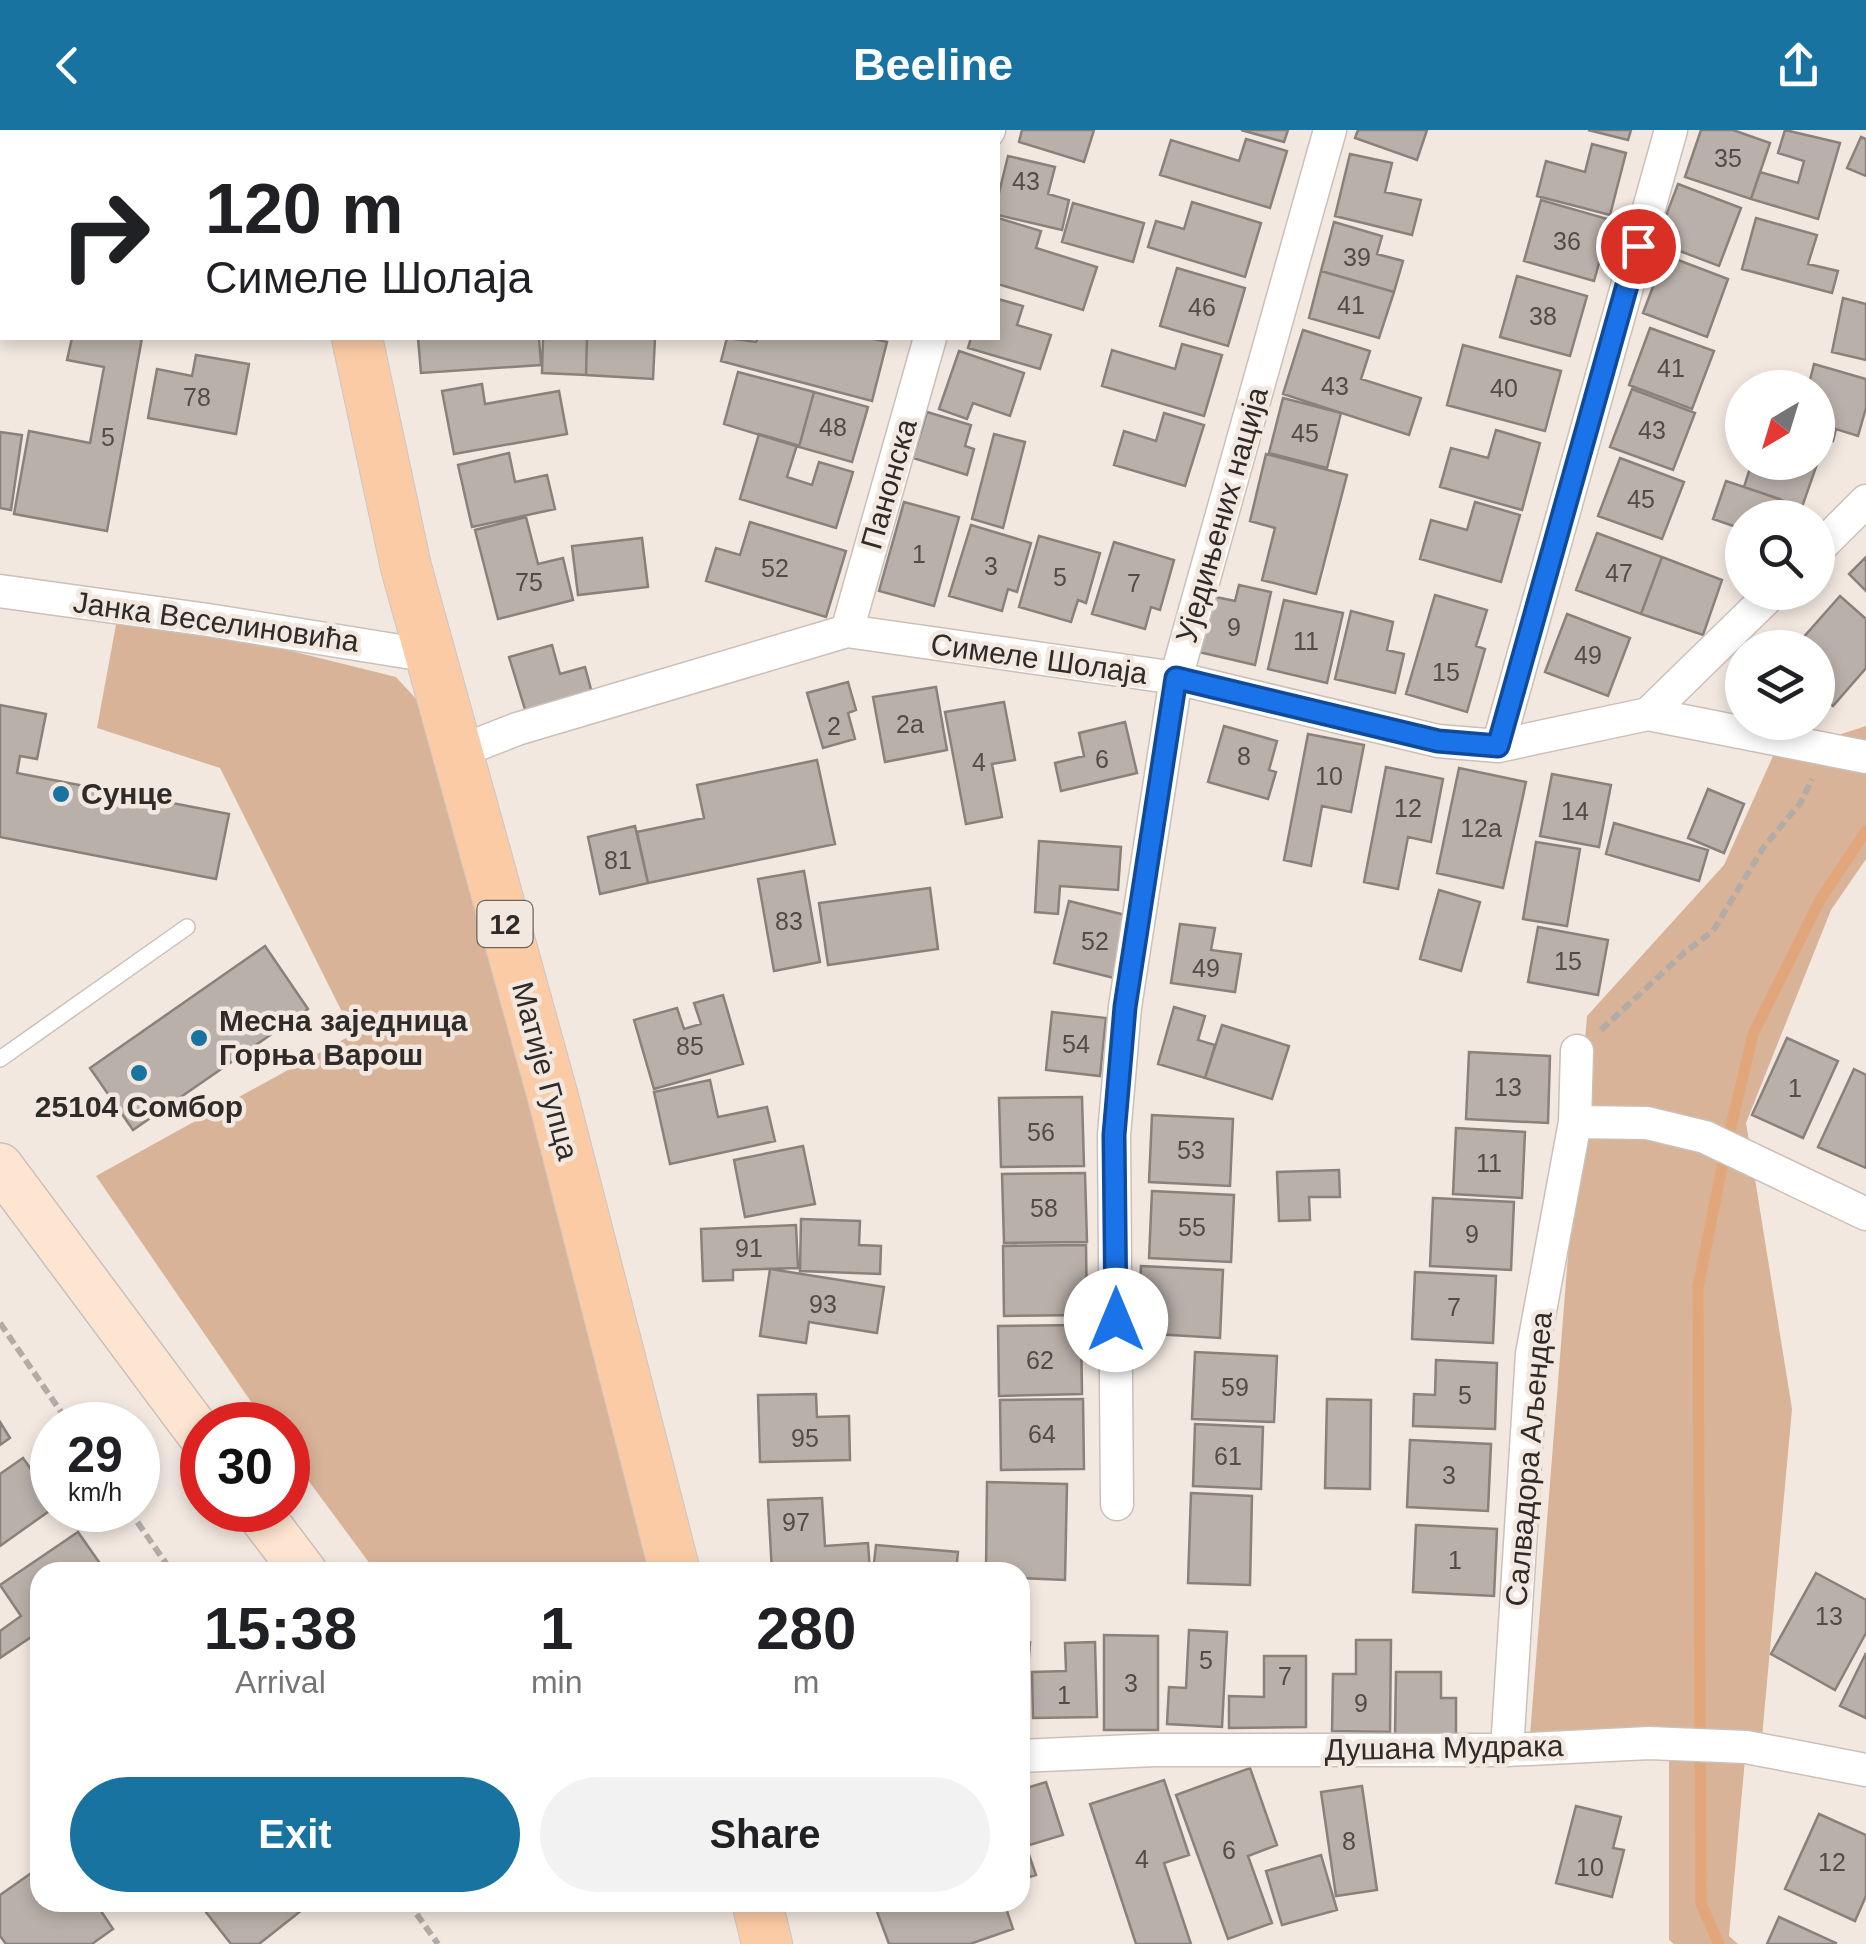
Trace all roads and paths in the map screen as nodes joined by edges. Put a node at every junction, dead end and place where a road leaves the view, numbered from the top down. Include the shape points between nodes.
1 (1330, 130) edge
2 (1671, 130) edge
3 (356, 340) edge
4 (929, 340) edge
5 (1866, 502) edge
6 (1835, 532) edge
7 (0, 591) edge
8 (1755, 610) edge
9 (848, 632) junction
10 (431, 656) junction
11 (1176, 678) junction
12 (1648, 714) junction
13 (1788, 742) junction
14 (1498, 746) junction
15 (456, 752) junction
16 (1866, 757) edge
17 (187, 927) dead end
18 (1578, 1051) joint
19 (0, 1059) edge
20 (1575, 1122) junction
21 (5, 1185) edge
22 (1866, 1214) edge
23 (0, 1323) edge
24 (54, 1402) edge
25 (180, 1409) edge
26 (1117, 1504) dead end
27 (144, 1532) edge
28 (274, 1532) edge
29 (165, 1562) edge
30 (296, 1562) edge
31 (672, 1562) edge
32 (1507, 1750) junction
33 (1030, 1756) edge
34 (1866, 1770) edge
35 (415, 1912) edge
36 (759, 1912) edge
37 (438, 1944) edge
38 (767, 1944) edge

1 - 11 street, Уједињених нација
2 - 14 street
3 - 10 main road, Матије Гупца / 12
4 - 9 street, Панонска
5 - 6 street
7 - 10 street, Јанка Веселиновића
8 - 12 street
9 - 11 street, Симеле Шолаја
9 - 15 street, Симеле Шолаја
10 - 15 main road, Матије Гупца / 12
11 - 14 street, Симеле Шолаја via 1438,741
11 - 26 street, Уједињених нација via 1125,1007 1114,1135
12 - 13 street, Симеле Шолаја
12 - 14 street, Симеле Шолаја
13 - 16 street, Симеле Шолаја
13 - 18 path via 1812,779 1801,802 1763,848 1713,931
15 - 31 main road, Матије Гупца / 12 via 554,1096
17 - 19 lane
18 - 20 street, Салвадора Аљендеа
20 - 22 street via 1646,1123 1705,1137
20 - 32 street, Салвадора Аљендеа via 1532,1354
21 - 25 main road
23 - 24 path
27 - 29 path
28 - 30 main road
32 - 33 street, Душана Мудрака
32 - 34 street, Душана Мудрака via 1649,1742 1746,1747
35 - 37 path
36 - 38 main road

